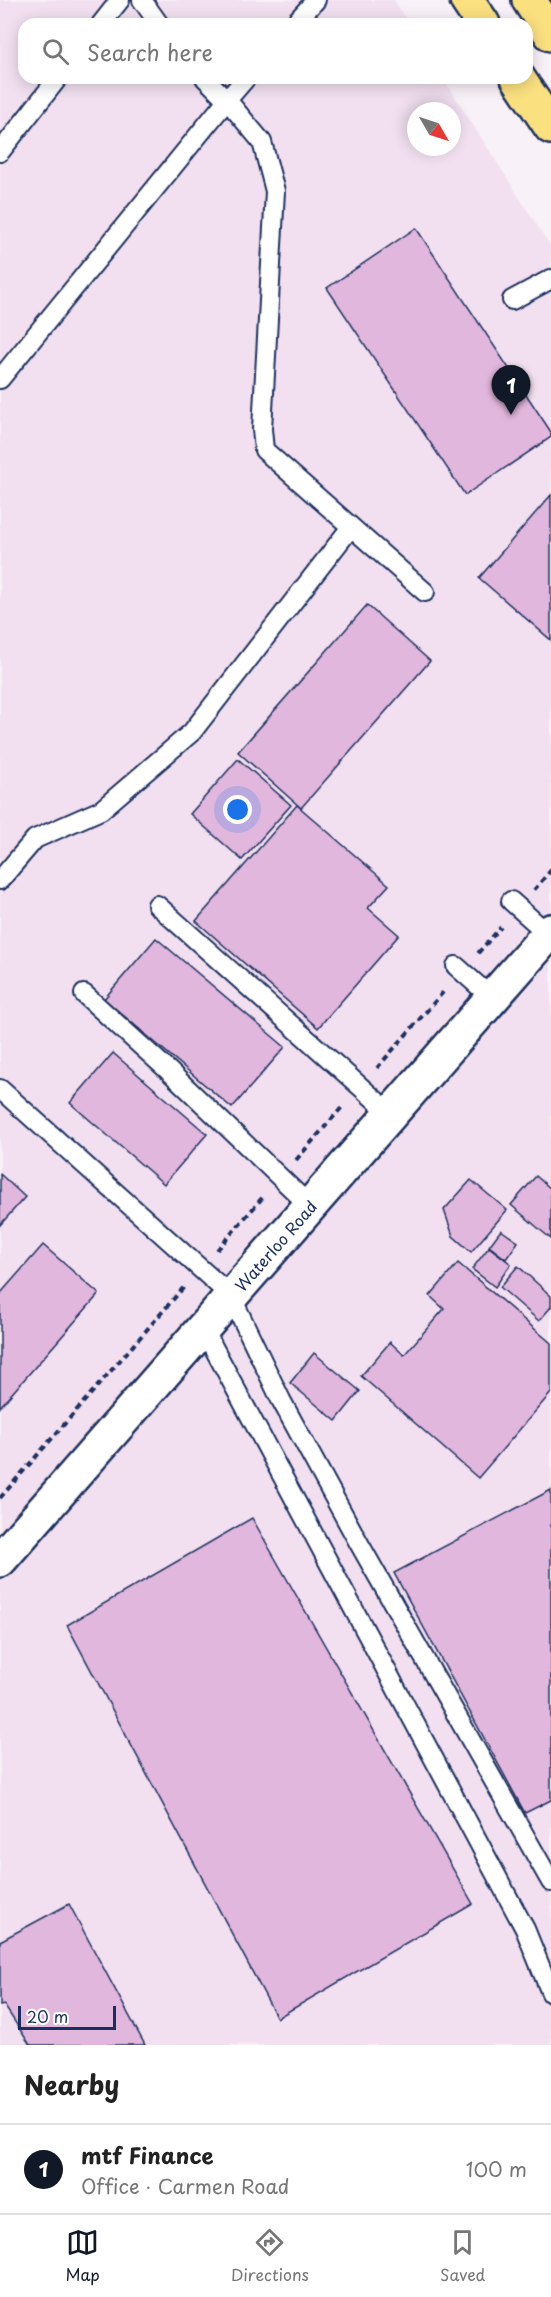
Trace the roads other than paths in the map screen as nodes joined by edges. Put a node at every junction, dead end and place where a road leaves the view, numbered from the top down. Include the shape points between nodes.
1 (120, 0) edge
2 (142, 0) edge
3 (316, 0) edge
4 (467, 0) edge
5 (529, 0) edge
6 (106, 18) edge
7 (155, 18) edge
8 (300, 18) edge
9 (479, 18) edge
10 (551, 34) edge
11 (53, 84) edge
12 (211, 84) edge
13 (241, 84) edge
14 (523, 84) edge
15 (227, 100) junction
16 (551, 127) edge
17 (0, 152) edge
18 (551, 279) edge
19 (512, 300) dead end
20 (0, 379) edge
21 (351, 527) junction
22 (425, 592) dead end
23 (0, 880) edge
24 (511, 901) dead end
25 (157, 905) dead end
26 (550, 933) edge
27 (456, 966) dead end
28 (84, 994) dead end
29 (492, 998) junction
30 (0, 1089) edge
31 (391, 1114) junction
32 (310, 1206) junction
33 (231, 1296) junction
34 (203, 1328) junction
35 (2, 1554) edge
36 (551, 1882) edge
37 (551, 1992) edge

1 - 6 lane
2 - 7 lane
3 - 8 lane
4 - 9 highway
5 - 10 highway
11 - 17 lane
12 - 15 lane
13 - 15 lane
14 - 16 highway
15 - 20 lane
15 - 21 lane via 262,142 275,191 263,446
18 - 19 lane
21 - 22 lane
21 - 23 lane via 192,732 101,810 35,839
24 - 26 lane
25 - 31 lane
26 - 29 street, Waterloo Road
27 - 29 lane
28 - 32 lane
29 - 31 street, Waterloo Road
30 - 33 lane
31 - 32 street, Waterloo Road
32 - 33 street, Waterloo Road
33 - 34 street, Waterloo Road
33 - 36 lane via 281,1400
34 - 35 street, Waterloo Road
34 - 37 lane via 525,1929

